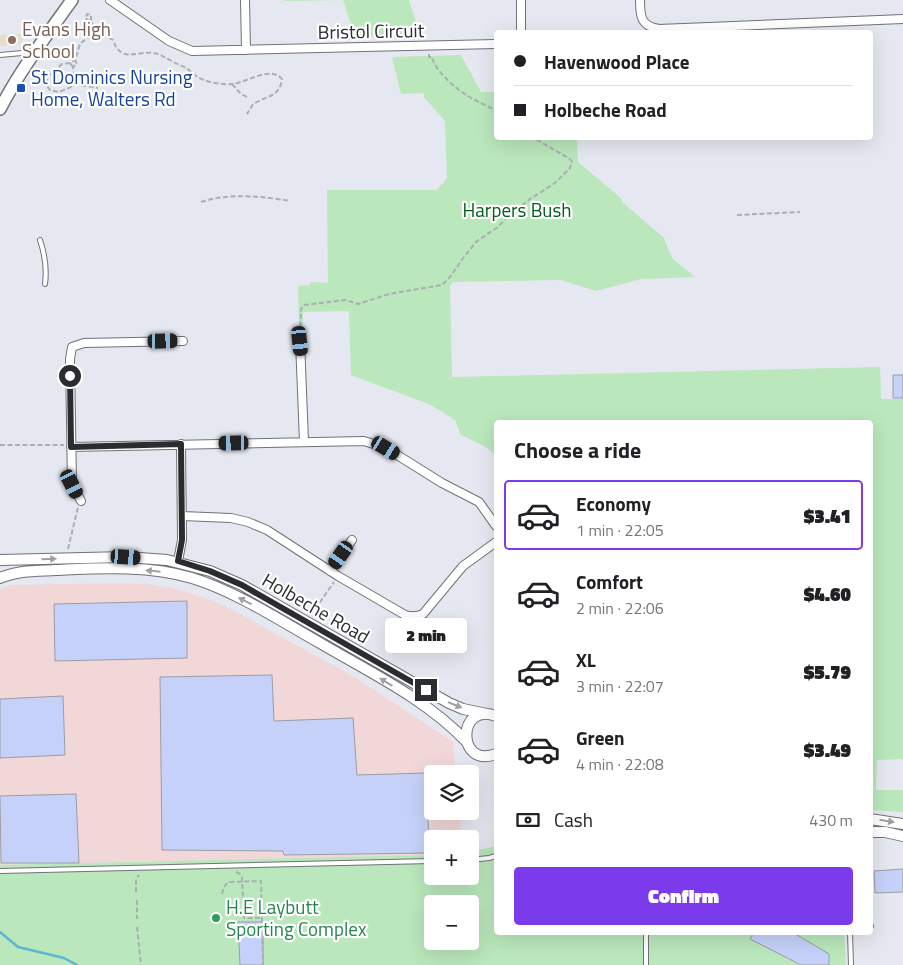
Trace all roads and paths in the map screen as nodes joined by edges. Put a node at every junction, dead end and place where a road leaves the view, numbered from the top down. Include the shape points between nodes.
1 (72, 0) edge
2 (110, 0) edge
3 (245, 0) edge
4 (521, 0) edge
5 (640, 0) edge
6 (903, 19) edge
7 (91, 21) dead end
8 (521, 30) edge
9 (97, 35) junction
10 (494, 44) edge
11 (246, 50) junction
12 (429, 51) dead end
13 (35, 52) junction
14 (0, 55) edge
15 (75, 60) junction
16 (70, 63) junction
17 (73, 67) junction
18 (195, 76) junction
19 (189, 80) dead end
20 (74, 82) junction
21 (232, 84) junction
22 (98, 88) dead end
23 (248, 98) dead end
24 (0, 109) edge
25 (494, 110) edge
26 (248, 114) dead end
27 (537, 140) edge
28 (290, 201) dead end
29 (201, 202) dead end
30 (800, 212) dead end
31 (737, 215) dead end
32 (40, 240) dead end
33 (45, 284) dead end
34 (183, 341) dead end
35 (300, 341) joint
36 (304, 442) junction
37 (181, 444) junction
38 (0, 445) edge
39 (71, 446) junction
40 (81, 501) joint
41 (182, 516) junction
42 (494, 523) edge
43 (352, 540) dead end
44 (494, 543) edge
45 (66, 558) junction
46 (0, 560) edge
47 (178, 561) junction
48 (330, 571) junction
49 (338, 576) junction
50 (0, 578) edge
51 (311, 616) dead end
52 (492, 715) edge
53 (467, 742) junction
54 (494, 755) edge
55 (873, 819) edge
56 (903, 824) edge
57 (873, 832) edge
58 (903, 836) edge
59 (494, 857) edge
60 (479, 859) edge
61 (424, 861) edge
62 (0, 871) edge
63 (233, 872) dead end
64 (142, 874) dead end
65 (243, 882) junction
66 (136, 892) dead end
67 (222, 894) dead end
68 (137, 900) dead end
69 (262, 918) junction
70 (137, 919) dead end
71 (138, 927) dead end
72 (646, 935) edge
73 (852, 935) edge
74 (141, 965) edge
75 (263, 965) edge
76 (646, 965) edge
77 (852, 965) edge

1 - 13 main road
2 - 11 street, Bristol Circuit via 184,49
3 - 11 street
4 - 8 street
5 - 6 street via 645,23 659,29
7 - 9 path
9 - 15 path via 80,44
9 - 18 path via 113,40 124,54 158,54
10 - 11 street, Bristol Circuit
12 - 25 path via 429,57 440,73 468,96
13 - 14 lane
13 - 24 main road
15 - 16 path
15 - 17 path via 77,64
16 - 17 path
16 - 20 path via 62,64 46,82 50,90 59,92
17 - 20 path
18 - 19 path
18 - 21 path
20 - 22 path
21 - 23 path
21 - 26 path via 273,73 282,79 274,96 253,104
27 - 35 path via 570,159 570,168 549,189 530,199 477,241 447,281 358,304 346,300 304,305 301,309
28 - 29 path via 260,197 214,198
30 - 31 path
32 - 33 lane
34 - 39 street via 84,343 72,347
35 - 36 street
36 - 37 street
36 - 42 street via 364,441 386,448 479,502
37 - 39 street
37 - 41 street
38 - 39 path
39 - 40 street via 72,484
40 - 45 path
41 - 47 street
41 - 48 street via 225,518 257,526
43 - 48 street
44 - 49 street via 463,566 428,609 418,616 405,615
46 -> 45 street, Holbeche Road
45 - 47 street, Holbeche Road via 126,557
47 -> 52 street, Holbeche Road via 242,585 449,703
48 - 49 street
49 - 51 path
53 -> 50 street, Holbeche Road via 436,714 390,684 264,611 205,583 177,574 129,569 18,572
52 - 53 street via 474,718 466,729
53 - 54 street, Holbeche Road via 475,753
55 -> 56 street
57 - 58 street
59 - 60 lane
61 - 62 lane
63 - 65 path via 240,874
64 - 66 path via 136,879
65 - 67 path via 226,883
65 - 69 path via 261,882
65 - 69 path via 244,918
68 - 70 path
69 - 75 path
71 - 74 path
72 - 76 lane
73 - 77 lane

